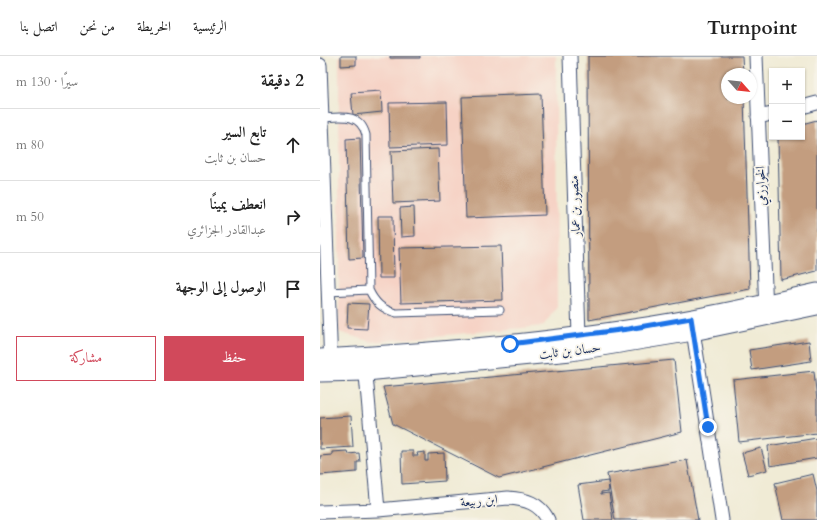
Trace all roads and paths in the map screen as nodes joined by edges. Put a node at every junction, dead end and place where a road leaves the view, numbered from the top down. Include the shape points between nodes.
1 (570, 56) edge
2 (756, 56) edge
3 (320, 65) edge
4 (817, 103) edge
5 (805, 106) edge
6 (769, 115) edge
7 (758, 117) junction
8 (322, 118) junction
9 (369, 290) junction
10 (328, 292) junction
11 (817, 292) edge
12 (817, 306) edge
13 (500, 310) dead end
14 (766, 310) junction
15 (692, 325) junction
16 (579, 336) junction
17 (571, 352) junction
18 (365, 364) junction
19 (325, 365) edge
20 (378, 510) junction
21 (320, 512) edge
22 (548, 520) edge
23 (722, 520) edge

1 - 16 street, منصور بن عمار
2 - 7 street, الخوارزمي
3 - 8 street
4 - 5 street
6 - 7 street
7 - 14 street, الخوارزمي
8 - 9 lane via 351,118 361,124 366,135
8 - 10 street
9 - 10 lane
9 - 13 lane via 379,306 396,313
10 - 19 street
11 - 14 street, حسان بن ثابت
12 - 14 street, حسان بن ثابت
14 - 15 street, حسان بن ثابت
15 - 16 street, حسان بن ثابت via 628,329
15 - 17 street, حسان بن ثابت
15 - 23 street
16 - 17 street, منصور بن عمار
16 - 18 street, حسان بن ثابت
17 - 18 street, حسان بن ثابت
18 - 19 street, حسان بن ثابت
18 - 20 street
20 - 21 street, ابن ربيعة
20 - 22 street, ابن ربيعة via 508,498 522,499 535,505

